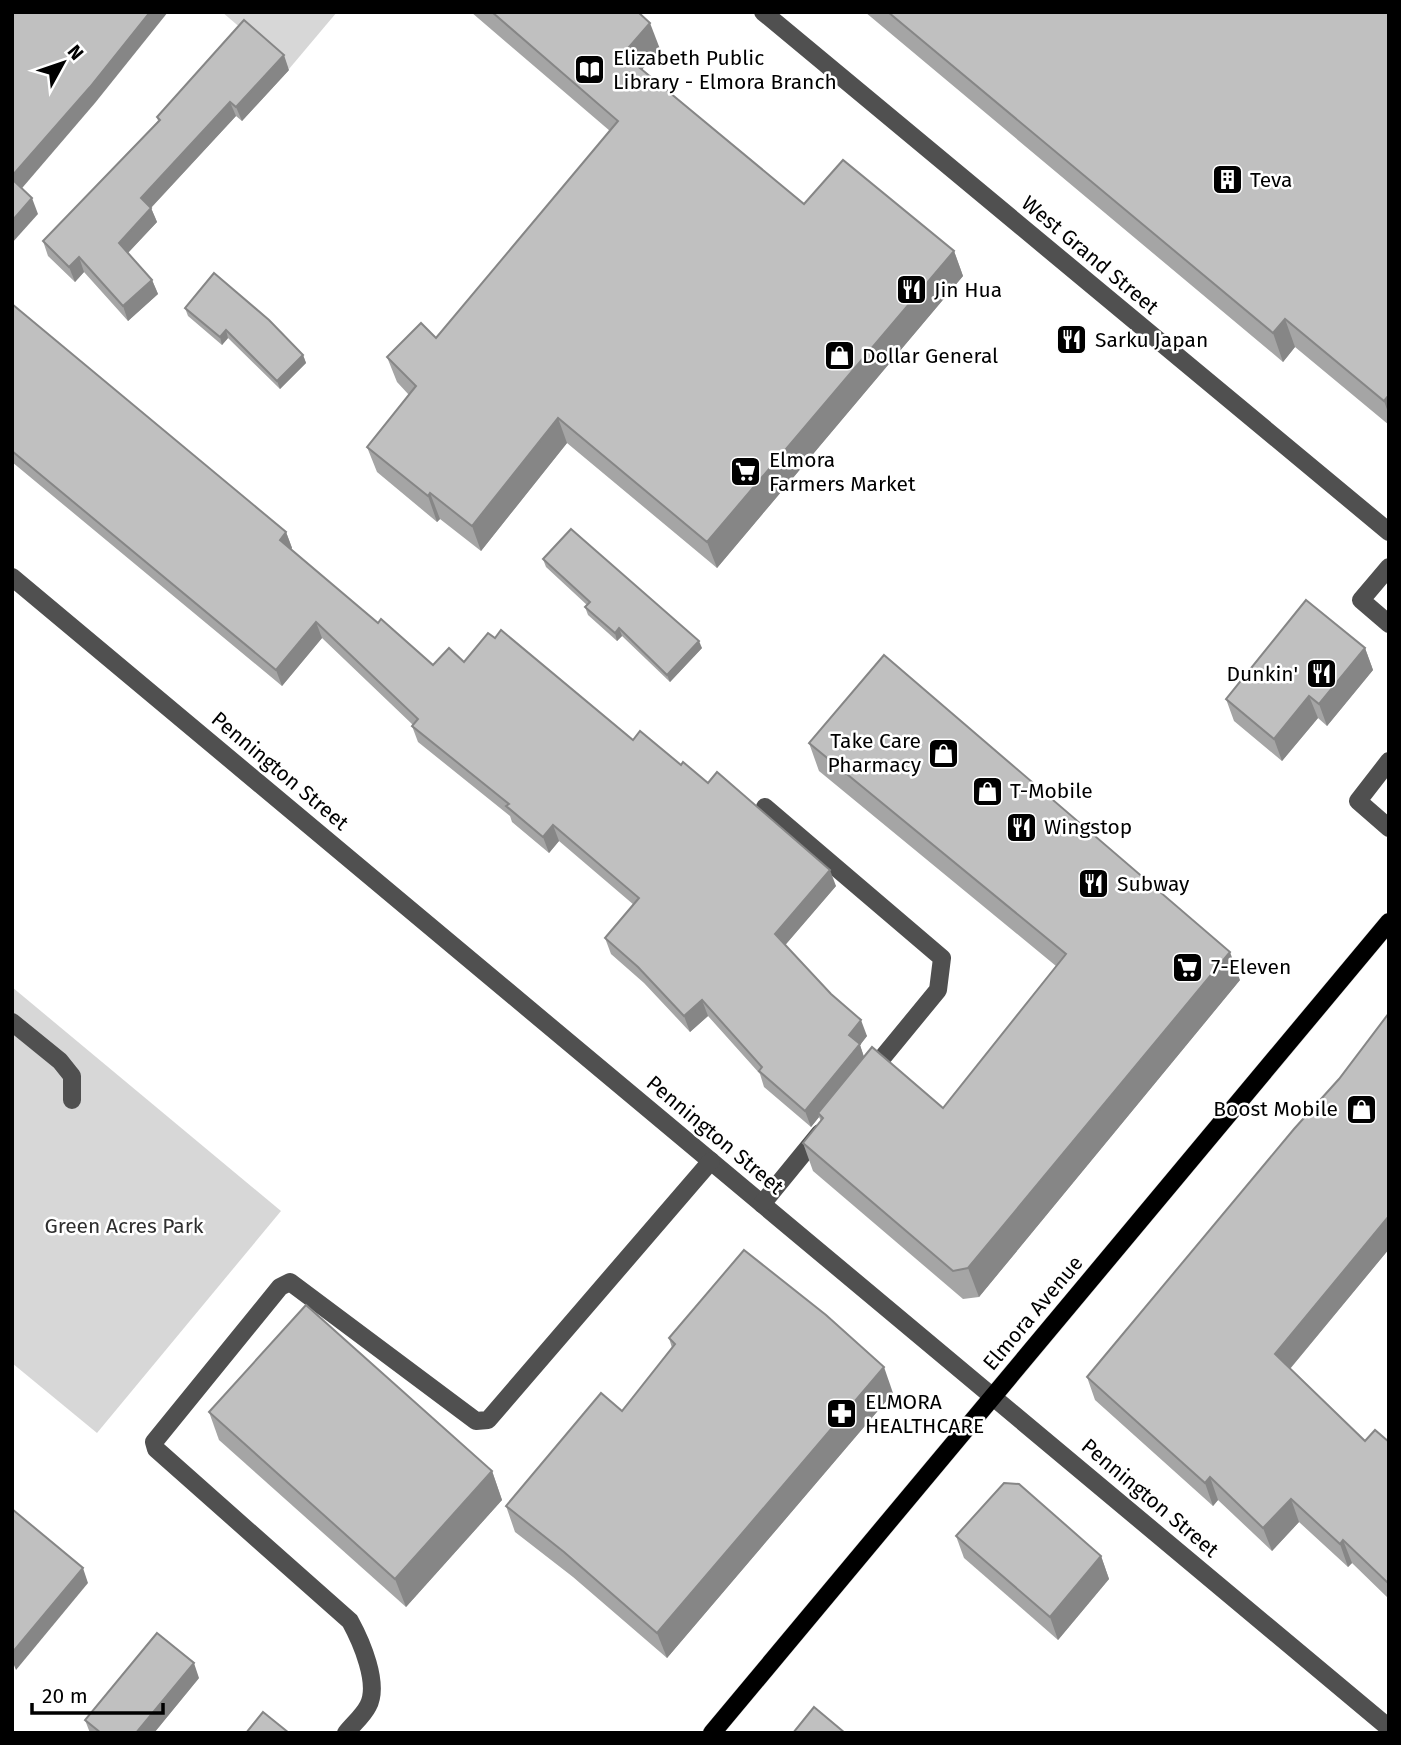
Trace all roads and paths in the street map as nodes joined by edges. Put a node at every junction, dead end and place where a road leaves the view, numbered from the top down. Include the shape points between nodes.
1 (763, 12) edge
2 (1389, 532) edge
3 (1389, 567) edge
4 (12, 577) edge
5 (1389, 624) edge
6 (1389, 761) edge
7 (765, 807) dead end
8 (1389, 828) edge
9 (1389, 922) edge
10 (12, 1022) edge
11 (859, 1086) edge
12 (72, 1100) dead end
13 (833, 1118) edge
14 (711, 1161) junction
15 (762, 1204) junction
16 (993, 1396) junction
17 (1389, 1728) edge
18 (346, 1733) edge
19 (712, 1733) edge

1 - 2 street, West Grand Street
3 - 5 street via 1361,600
4 - 14 street, Pennington Street
6 - 8 street via 1358,801
7 - 11 street via 942,958 938,990
9 - 16 main road, Elmora Avenue
10 - 12 street via 72,1076
13 - 15 street
14 - 15 street, Pennington Street
14 - 18 street via 488,1420 476,1421 290,1282 280,1287 154,1441 156,1449 350,1621 364,1647 371,1682 369,1704
15 - 16 street, Pennington Street
16 - 17 street, Pennington Street
16 - 19 main road, Elmora Avenue

